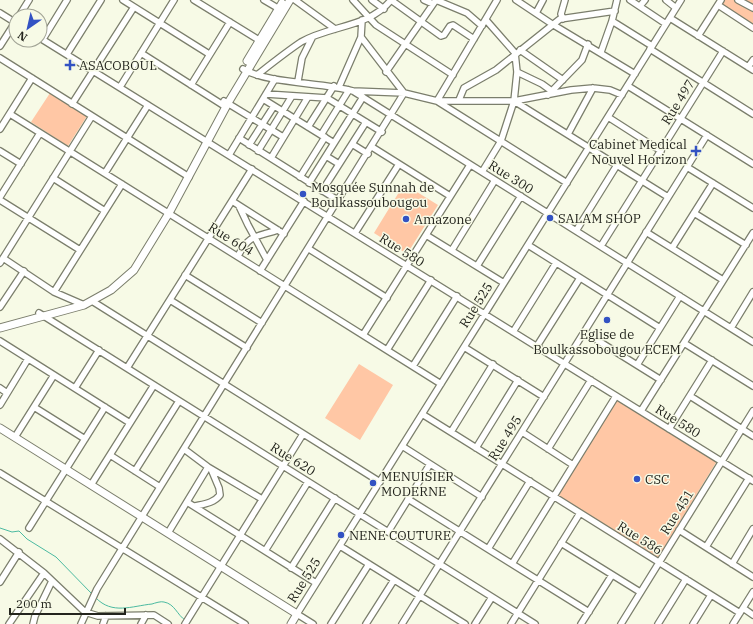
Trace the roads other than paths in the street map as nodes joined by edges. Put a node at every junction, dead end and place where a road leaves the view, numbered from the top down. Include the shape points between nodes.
1 (67, 0) edge
2 (101, 0) edge
3 (123, 0) edge
4 (174, 0) edge
5 (194, 0) edge
6 (264, 0) edge
7 (284, 0) edge
8 (290, 0) edge
9 (295, 0) edge
10 (353, 0) edge
11 (372, 0) edge
12 (391, 0) edge
13 (424, 0) edge
14 (497, 0) edge
15 (516, 0) edge
16 (543, 0) edge
17 (565, 0) edge
18 (617, 0) edge
19 (630, 0) edge
20 (645, 0) edge
21 (666, 0) edge
22 (681, 0) edge
23 (738, 0) edge
24 (435, 1) edge
25 (719, 2) edge
26 (640, 6) junction
27 (134, 7) junction
28 (384, 8) junction
29 (676, 8) junction
30 (753, 8) edge
31 (280, 10) junction
32 (614, 11) junction
33 (536, 13) junction
34 (563, 18) junction
35 (370, 19) junction
36 (362, 20) junction
37 (486, 20) junction
38 (668, 21) junction
39 (230, 22) junction
40 (421, 22) junction
41 (612, 22) junction
42 (160, 23) junction
43 (552, 24) junction
44 (482, 26) junction
45 (48, 28) edge
46 (753, 28) edge
47 (335, 29) junction
48 (8, 34) edge
49 (698, 36) junction
50 (361, 37) junction
51 (312, 38) junction
52 (474, 39) junction
53 (261, 42) junction
54 (48, 43) edge
55 (406, 44) junction
56 (588, 44) junction
57 (0, 46) edge
58 (651, 48) junction
59 (723, 51) junction
60 (517, 52) junction
61 (602, 52) junction
62 (140, 53) junction
63 (67, 54) junction
64 (210, 54) junction
65 (0, 58) edge
66 (753, 60) edge
67 (751, 69) edge
68 (245, 70) junction
69 (93, 71) junction
70 (386, 72) junction
71 (517, 72) junction
72 (635, 74) junction
73 (257, 75) junction
74 (453, 75) junction
75 (32, 78) junction
76 (275, 79) junction
77 (563, 80) junction
78 (298, 81) junction
79 (703, 82) junction
80 (190, 85) junction
81 (336, 86) junction
82 (628, 86) junction
83 (120, 87) junction
84 (593, 88) junction
85 (351, 90) junction
86 (554, 92) junction
87 (404, 93) junction
88 (622, 95) junction
89 (292, 96) junction
90 (264, 97) junction
91 (308, 97) junction
92 (363, 97) junction
93 (327, 98) junction
94 (459, 100) junction
95 (437, 101) junction
96 (514, 101) junction
97 (72, 104) junction
98 (225, 104) junction
99 (148, 105) junction
100 (339, 105) junction
101 (274, 106) junction
102 (283, 111) junction
103 (10, 114) junction
104 (352, 114) junction
105 (753, 114) edge
106 (92, 116) junction
107 (392, 116) junction
108 (252, 118) junction
109 (294, 118) junction
110 (608, 118) junction
111 (680, 119) junction
112 (366, 122) junction
113 (262, 124) junction
114 (308, 127) junction
115 (0, 129) edge
116 (271, 130) junction
117 (382, 132) junction
118 (40, 133) junction
119 (568, 134) junction
120 (707, 135) junction
121 (323, 136) junction
122 (283, 137) junction
123 (128, 138) junction
124 (239, 138) junction
125 (205, 140) junction
126 (501, 142) junction
127 (334, 143) junction
128 (352, 144) junction
129 (249, 145) junction
130 (372, 147) junction
131 (589, 148) junction
132 (258, 150) junction
133 (0, 151) edge
134 (70, 151) junction
135 (661, 151) junction
136 (368, 154) junction
137 (229, 155) junction
138 (326, 156) junction
139 (271, 158) junction
140 (21, 164) junction
141 (339, 164) junction
142 (399, 164) junction
143 (470, 164) junction
144 (753, 164) edge
145 (617, 165) junction
146 (687, 167) junction
147 (252, 169) junction
148 (482, 172) junction
149 (106, 174) junction
150 (187, 175) junction
151 (300, 177) junction
152 (53, 178) junction
153 (496, 180) junction
154 (642, 181) junction
155 (309, 182) junction
156 (567, 183) junction
157 (713, 183) junction
158 (122, 184) junction
159 (322, 191) junction
160 (450, 196) junction
161 (521, 196) junction
162 (668, 197) junction
163 (0, 198) edge
164 (232, 201) junction
165 (339, 201) junction
166 (304, 202) junction
167 (240, 206) junction
168 (753, 208) edge
169 (105, 211) junction
170 (167, 212) junction
171 (548, 213) junction
172 (694, 213) junction
173 (329, 217) junction
174 (28, 218) junction
175 (576, 231) junction
176 (281, 232) junction
177 (646, 232) junction
178 (355, 233) junction
179 (753, 233) edge
180 (426, 235) junction
181 (254, 237) junction
182 (208, 238) junction
183 (528, 245) junction
184 (746, 245) junction
185 (601, 246) junction
186 (672, 248) junction
187 (309, 249) junction
188 (80, 250) junction
189 (452, 250) junction
190 (238, 256) junction
191 (267, 260) junction
192 (2, 261) edge
193 (556, 263) junction
194 (627, 263) junction
195 (407, 266) junction
196 (477, 266) junction
197 (260, 271) junction
198 (24, 272) junction
199 (185, 275) junction
200 (580, 278) junction
201 (431, 280) junction
202 (723, 280) junction
203 (504, 283) junction
204 (285, 286) junction
205 (54, 292) junction
206 (753, 292) edge
207 (607, 295) junction
208 (457, 296) junction
209 (680, 296) junction
210 (387, 298) junction
211 (170, 300) junction
212 (92, 302) junction
213 (81, 304) junction
214 (0, 307) edge
215 (704, 311) junction
216 (485, 314) junction
217 (42, 315) junction
218 (262, 323) junction
219 (0, 324) edge
220 (0, 328) edge
221 (660, 328) junction
222 (731, 328) junction
223 (513, 332) junction
224 (584, 332) junction
225 (364, 335) junction
226 (147, 336) junction
227 (0, 341) edge
228 (753, 342) edge
229 (684, 343) junction
230 (537, 346) junction
231 (464, 347) junction
232 (247, 348) junction
233 (99, 350) junction
234 (387, 350) junction
235 (28, 359) junction
236 (712, 360) junction
237 (493, 364) junction
238 (564, 364) junction
239 (637, 365) junction
240 (413, 366) junction
241 (127, 368) junction
242 (54, 375) junction
243 (518, 380) junction
244 (591, 380) junction
245 (661, 380) junction
246 (224, 384) junction
247 (441, 384) junction
248 (154, 385) junction
249 (753, 386) edge
250 (0, 388) edge
251 (75, 388) junction
252 (8, 392) junction
253 (544, 396) junction
254 (616, 396) junction
255 (690, 396) junction
256 (179, 401) junction
257 (0, 404) edge
258 (34, 407) junction
259 (105, 407) junction
260 (642, 411) junction
261 (753, 411) edge
262 (422, 414) junction
263 (204, 417) junction
264 (130, 423) junction
265 (0, 428) edge
266 (669, 429) junction
267 (742, 429) junction
268 (450, 432) junction
269 (522, 432) junction
270 (303, 434) junction
271 (753, 436) edge
272 (15, 437) junction
273 (85, 439) junction
274 (402, 446) junction
275 (476, 448) junction
276 (184, 449) junction
277 (548, 449) junction
278 (110, 456) junction
279 (722, 461) junction
280 (430, 464) junction
281 (502, 464) junction
282 (573, 464) junction
283 (283, 466) junction
284 (210, 468) junction
285 (66, 469) junction
286 (135, 472) junction
287 (0, 473) edge
288 (751, 479) edge
289 (308, 482) junction
290 (380, 482) junction
291 (530, 482) junction
292 (91, 485) junction
293 (160, 487) junction
294 (554, 496) junction
295 (482, 497) junction
296 (335, 498) junction
297 (262, 499) junction
298 (408, 499) junction
299 (46, 502) junction
300 (187, 502) junction
301 (195, 506) junction
302 (580, 513) junction
303 (360, 514) junction
304 (142, 517) junction
305 (29, 528) dead end
306 (753, 529) edge
307 (679, 530) junction
308 (388, 532) junction
309 (460, 532) junction
310 (168, 533) junction
311 (240, 535) junction
312 (0, 539) edge
313 (561, 543) junction
314 (340, 546) junction
315 (706, 547) junction
316 (122, 548) junction
317 (488, 549) junction
318 (265, 551) junction
319 (19, 552) junction
320 (659, 562) junction
321 (369, 564) junction
322 (440, 564) junction
323 (512, 564) junction
324 (732, 564) junction
325 (220, 566) junction
326 (291, 568) junction
327 (44, 573) junction
328 (612, 575) junction
329 (753, 577) edge
330 (686, 579) junction
331 (394, 580) junction
332 (538, 580) junction
333 (52, 581) junction
334 (0, 582) edge
335 (316, 583) junction
336 (640, 592) junction
337 (753, 592) edge
338 (711, 595) junction
339 (420, 596) junction
340 (201, 597) junction
341 (492, 597) junction
342 (741, 611) junction
343 (85, 612) junction
344 (589, 612) junction
345 (518, 613) junction
346 (297, 614) junction
347 (146, 615) junction
348 (753, 615) edge
349 (106, 616) junction
350 (9, 624) edge
351 (33, 624) edge
352 (81, 624) edge
353 (103, 624) edge
354 (141, 624) edge
355 (168, 624) edge
356 (185, 624) edge
357 (245, 624) edge
358 (291, 624) edge
359 (313, 624) edge
360 (331, 624) edge
361 (366, 624) edge
362 (402, 624) edge
363 (465, 624) edge
364 (475, 624) edge
365 (511, 624) edge
366 (535, 624) edge
367 (581, 624) edge
368 (621, 624) edge
369 (658, 624) edge
370 (693, 624) edge
371 (733, 624) edge

1 - 45 street
2 - 63 street
3 - 27 street
4 - 42 street
5 - 39 street
6 - 31 street
7 - 31 main road
8 - 31 main road
9 - 47 street
10 - 35 street
11 - 28 street
12 - 28 street
12 - 40 street
13 - 24 street
14 - 37 street
15 - 33 street
16 - 33 street
17 - 34 street via 562,6
18 - 32 street
19 - 26 street
20 - 26 street
21 - 29 street
22 - 29 street, Rue 525
23 - 30 street
24 - 40 street
24 - 44 street via 467,13
25 - 46 street
25 - 49 street
26 - 38 street
27 - 42 street
27 - 69 street
28 - 35 street
29 - 38 street, Rue 525
31 - 53 main road
32 - 34 street
32 - 41 street
33 - 43 street
34 - 43 street
35 - 36 street
35 - 55 street
36 - 47 street
36 - 50 street
37 - 44 street
37 - 60 street
38 - 49 street
38 - 58 street, Rue 525
39 - 53 street
39 - 64 street
40 - 52 street via 442,36 453,25
40 - 55 street
41 - 58 street
41 - 61 street
42 - 62 street
42 - 64 street
43 - 56 street
43 - 60 street
44 - 52 street
47 - 51 street
48 - 57 street
49 - 59 street
50 - 70 street
50 - 81 street
51 - 73 street via 302,42
51 - 78 street via 302,58
52 - 74 street
53 - 68 main road
54 - 63 street, Rue 580
55 - 70 street
55 - 74 street
56 - 61 street
56 - 77 street via 582,60
58 - 72 street, Rue 525
58 - 79 street
59 - 67 street
59 - 79 street, Rue 497
60 - 71 street
60 - 77 street
60 - 94 street via 496,70 464,88
61 - 72 street
62 - 80 street
62 - 83 street
63 - 69 street, Rue 580
64 - 80 street
65 - 75 street
66 - 67 street
68 - 73 street, Rue 300
68 - 98 main road
69 - 83 street, Rue 580
69 - 97 street
70 - 87 street
71 - 86 street
71 - 96 street
72 - 82 street, Rue 525
73 - 76 street, Rue 300
74 - 95 street
75 - 97 street
75 - 103 street
76 - 78 street, Rue 300
76 - 90 street
77 - 86 street
78 - 81 street, Rue 300
79 - 105 street
79 - 111 street, Rue 497
80 - 98 street
81 - 85 street, Rue 300
81 - 93 street
82 - 88 street, Rue 525
82 - 111 street
83 - 99 street, Rue 580
84 - 86 street
84 - 88 street via 610,90
84 - 119 street
85 - 87 street
85 - 92 street, Rue 300
85 - 100 street
86 - 96 street via 547,96
87 - 95 street
87 - 107 street
88 - 110 street, Rue 525
89 - 90 street
89 - 91 street
89 - 102 street
90 - 101 street
90 - 108 street
91 - 93 street
91 - 109 street
92 - 104 street
92 - 107 street, Rue 300
93 - 100 street
93 - 114 street
94 - 95 street
94 - 96 street
95 - 126 street
96 - 119 street
96 - 126 street
97 - 106 street
98 - 108 street
98 - 125 main road
99 - 123 street
99 - 125 street, Rue 580
100 - 104 street
100 - 121 street
101 - 102 street
101 - 113 street
102 - 109 street
102 - 116 street
103 - 115 street
103 - 118 street, Rue 604
104 - 112 street
104 - 127 street
106 - 123 street
106 - 134 street
107 - 117 street
107 - 143 street, Rue 300
108 - 113 street
108 - 124 street
109 - 114 street
109 - 122 street
110 - 131 street, Rue 525
110 - 135 street
111 - 120 street
111 - 135 street, Rue 497
112 - 117 street
112 - 128 street
113 - 116 street
113 - 129 street
114 - 121 street
116 - 122 street
116 - 132 street
117 - 130 street
118 - 134 street, Rue 604
118 - 140 street
119 - 131 street
120 - 144 street
120 - 146 street, Rue 495
121 - 127 street
121 - 151 street
122 - 139 street
123 - 149 street
123 - 150 street
124 - 129 street
124 - 137 street
125 - 137 street, Rue 580
125 - 150 main road
126 - 148 street
126 - 156 street
127 - 138 street
128 - 136 street
128 - 141 street
129 - 132 street
130 - 136 street
130 - 142 street
131 - 145 street
131 - 156 street, Rue 525
132 - 139 street
133 - 140 street
134 - 149 street, Rue 604
134 - 152 street
135 - 154 street, Rue 497
136 - 165 street
137 - 147 street, Rue 580
138 - 141 street
138 - 155 street
139 - 151 street
140 - 163 street
141 - 159 street
142 - 160 street
142 - 178 street
143 - 148 street, Rue 300
143 - 160 street
145 - 154 street
145 - 175 street
146 - 157 street
146 - 162 street, Rue 495
147 - 164 street
147 - 166 street, Rue 580
148 - 153 street, Rue 300
149 - 158 street, Rue 604
150 - 170 main road
151 - 155 street
152 - 169 street
152 - 174 street
153 - 161 street, Rue 300
153 - 189 street
154 - 162 street
154 - 185 street, Rue 497
155 - 159 street
156 - 171 street, Rue 525
157 - 168 street
157 - 172 street
158 - 169 street
158 - 170 street, Rue 604
159 - 165 street
160 - 180 street
161 - 171 street, Rue 300
161 - 196 street
162 - 177 street, Rue 495
163 - 174 street
164 - 167 street
164 - 182 street
165 - 173 street
166 - 173 street, Rue 580
166 - 176 street
167 - 176 street
167 - 181 street
169 - 188 street
170 - 182 street, Rue 604
170 - 212 main road via 134,270
170 - 213 main road via 127,272
171 - 175 street, Rue 300
171 - 183 street, Rue 525
172 - 184 street
172 - 186 street
173 - 178 street, Rue 580
173 - 187 street
174 - 188 street
174 - 192 street
175 - 185 street, Rue 300
176 - 181 street
176 - 191 street
177 - 186 street
177 - 194 street, Rue 495
178 - 195 street, Rue 580
179 - 184 street
180 - 189 street
180 - 195 street
181 - 190 street via 247,241
181 - 191 street
182 - 190 street, Rue 604
182 - 199 street
183 - 193 street
183 - 203 street, Rue 525
184 - 202 street
185 - 194 street, Rue 300
186 - 202 street
187 - 204 street
187 - 210 street
188 - 205 street
189 - 196 street
190 - 197 street, Rue 604
191 - 197 street
192 - 198 street
193 - 200 street
193 - 223 street
194 - 207 street, Rue 495
194 - 209 street, Rue 300
195 - 201 street, Rue 580
195 - 210 street
196 - 203 street
197 - 204 street, Rue 604
198 - 205 street
198 - 214 street
199 - 211 street
199 - 218 street
200 - 207 street
200 - 230 street
201 - 208 street, Rue 580
201 - 234 street
202 - 215 street
203 - 216 street, Rue 525
204 - 218 street
204 - 225 street, Rue 604
205 - 213 street
206 - 222 street
207 - 221 street
207 - 224 street, Rue 495
208 - 216 street, Rue 580
208 - 240 street
209 - 215 street, Rue 300
209 - 221 street
210 - 225 street
211 - 226 street
211 - 232 street
212 - 213 main road
212 - 226 street
213 - 217 main road
215 - 222 street, Rue 300
215 - 229 street
216 - 223 street, Rue 580
216 - 231 street, Rue 525
217 - 219 main road
217 - 220 main road
217 - 233 street, Rue 620
218 - 232 street
221 - 239 street
222 - 228 street, Rue 300
223 - 230 street, Rue 580
224 - 238 street, Rue 495
224 - 239 street
225 - 234 street, Rue 604
226 - 241 street
226 - 246 street
227 - 235 street
229 - 236 street
229 - 245 street
230 - 238 street, Rue 580
231 - 237 street
231 - 247 street, Rue 525
232 - 246 street
233 - 241 street, Rue 620
233 - 251 street
234 - 240 street, Rue 604
235 - 242 street
235 - 252 street
236 - 249 street
236 - 255 street
237 - 243 street
237 - 268 street
238 - 244 street, Rue 580
238 - 253 street, Rue 495
239 - 245 street
240 - 247 street, Rue 604
241 - 248 street, Rue 620
242 - 251 street
242 - 258 street
243 - 253 street
243 - 275 street
244 - 254 street, Rue 580
244 - 277 street
245 - 260 street
246 - 263 street
246 - 270 street
247 - 262 street, Rue 525
248 - 256 street, Rue 620
248 - 264 street
250 - 252 street
251 - 259 street
252 - 257 street
253 - 269 street, Rue 495
254 - 260 street, Rue 580
254 - 282 street
255 - 266 street
255 - 267 street
256 - 263 street, Rue 620
256 - 286 street
258 - 272 street
258 - 273 street
259 - 264 street
259 - 273 street
260 - 266 street, Rue 580
261 - 267 street, Rue 451
262 - 268 street, Rue 586
262 - 274 street, Rue 525
263 - 276 street
263 - 283 street, Rue 620
264 - 278 street
265 - 272 main road
266 - 279 street, Rue 580
267 - 271 street
267 - 279 street, Rue 451
268 - 275 street, Rue 586
269 - 277 street
269 - 281 street, Rue 495
270 - 283 street
270 - 290 street
272 - 285 main road
273 - 285 street
274 - 280 street
274 - 290 street, Rue 525
275 - 281 street, Rue 586
276 - 284 street
276 - 293 street
277 - 282 street
278 - 286 street
278 - 292 street
279 - 288 street, Rue 580
279 - 307 street, Rue 451
280 - 295 street
280 - 298 street
281 - 291 street, Rue 586
281 - 295 street, Rue 495
282 - 294 street
283 - 289 street, Rue 620
283 - 297 street
284 - 297 street
284 - 300 street
284 - 301 street via 220,495 208,503
285 - 292 main road
285 - 299 street
286 - 293 street
287 - 299 street
288 - 315 street
289 - 296 street, Rue 620
289 - 318 street
290 - 303 street, Rue 525
291 - 294 street, Rue 586
291 - 317 street
292 - 304 main road
293 - 304 street
294 - 302 street, Rue 586
294 - 323 street
295 - 309 street, Rue 495
296 - 303 street, Rue 620
296 - 326 street
297 - 311 street
298 - 308 street
298 - 309 street
299 - 305 street
299 - 316 street
300 - 301 street
300 - 310 street
301 - 311 street
302 - 313 street
302 - 320 street, Rue 586
303 - 308 street, Rue 620
303 - 314 street, Rue 525
304 - 310 main road
304 - 316 street
306 - 324 street
307 - 315 street
307 - 320 street, Rue 451
308 - 322 street, Rue 620
309 - 317 street
309 - 322 street, Rue 495
310 - 325 main road
311 - 318 street
311 - 325 street
312 - 319 street
313 - 328 street
313 - 332 street
314 - 321 street
314 - 335 street, Rue 525
315 - 324 street
316 - 340 street
316 - 343 street
317 - 323 street
318 - 326 street
319 - 327 street
319 - 334 street
320 - 330 street, Rue 586
320 - 336 street, Rue 451
321 - 331 street
321 - 360 street
322 - 339 street, Rue 495
322 - 341 street, Rue 620
323 - 332 street
324 - 329 street
325 - 340 street
325 - 346 main road
326 - 335 street
327 - 333 street
327 - 350 street
328 - 336 street
328 - 344 street
330 - 338 street, Rue 586
330 - 369 street
331 - 339 street
331 - 361 street
332 - 344 street
332 - 345 street
333 - 343 street
333 - 351 street
335 - 346 street, Rue 525
336 - 368 street, Rue 451
337 - 342 street
338 - 342 street, Rue 586
338 - 370 street
339 - 362 street, Rue 495
339 - 363 street
340 - 356 street
340 - 357 street
341 - 345 street, Rue 620
341 - 364 street
342 - 348 street, Rue 586
342 - 371 street
343 - 349 street
343 - 352 street
344 - 367 street
345 - 365 street
345 - 366 street, Rue 620
346 - 358 main road, Rue 525
346 - 359 street
347 - 349 street
347 - 354 street
347 - 355 street via 154,615
349 - 353 street

